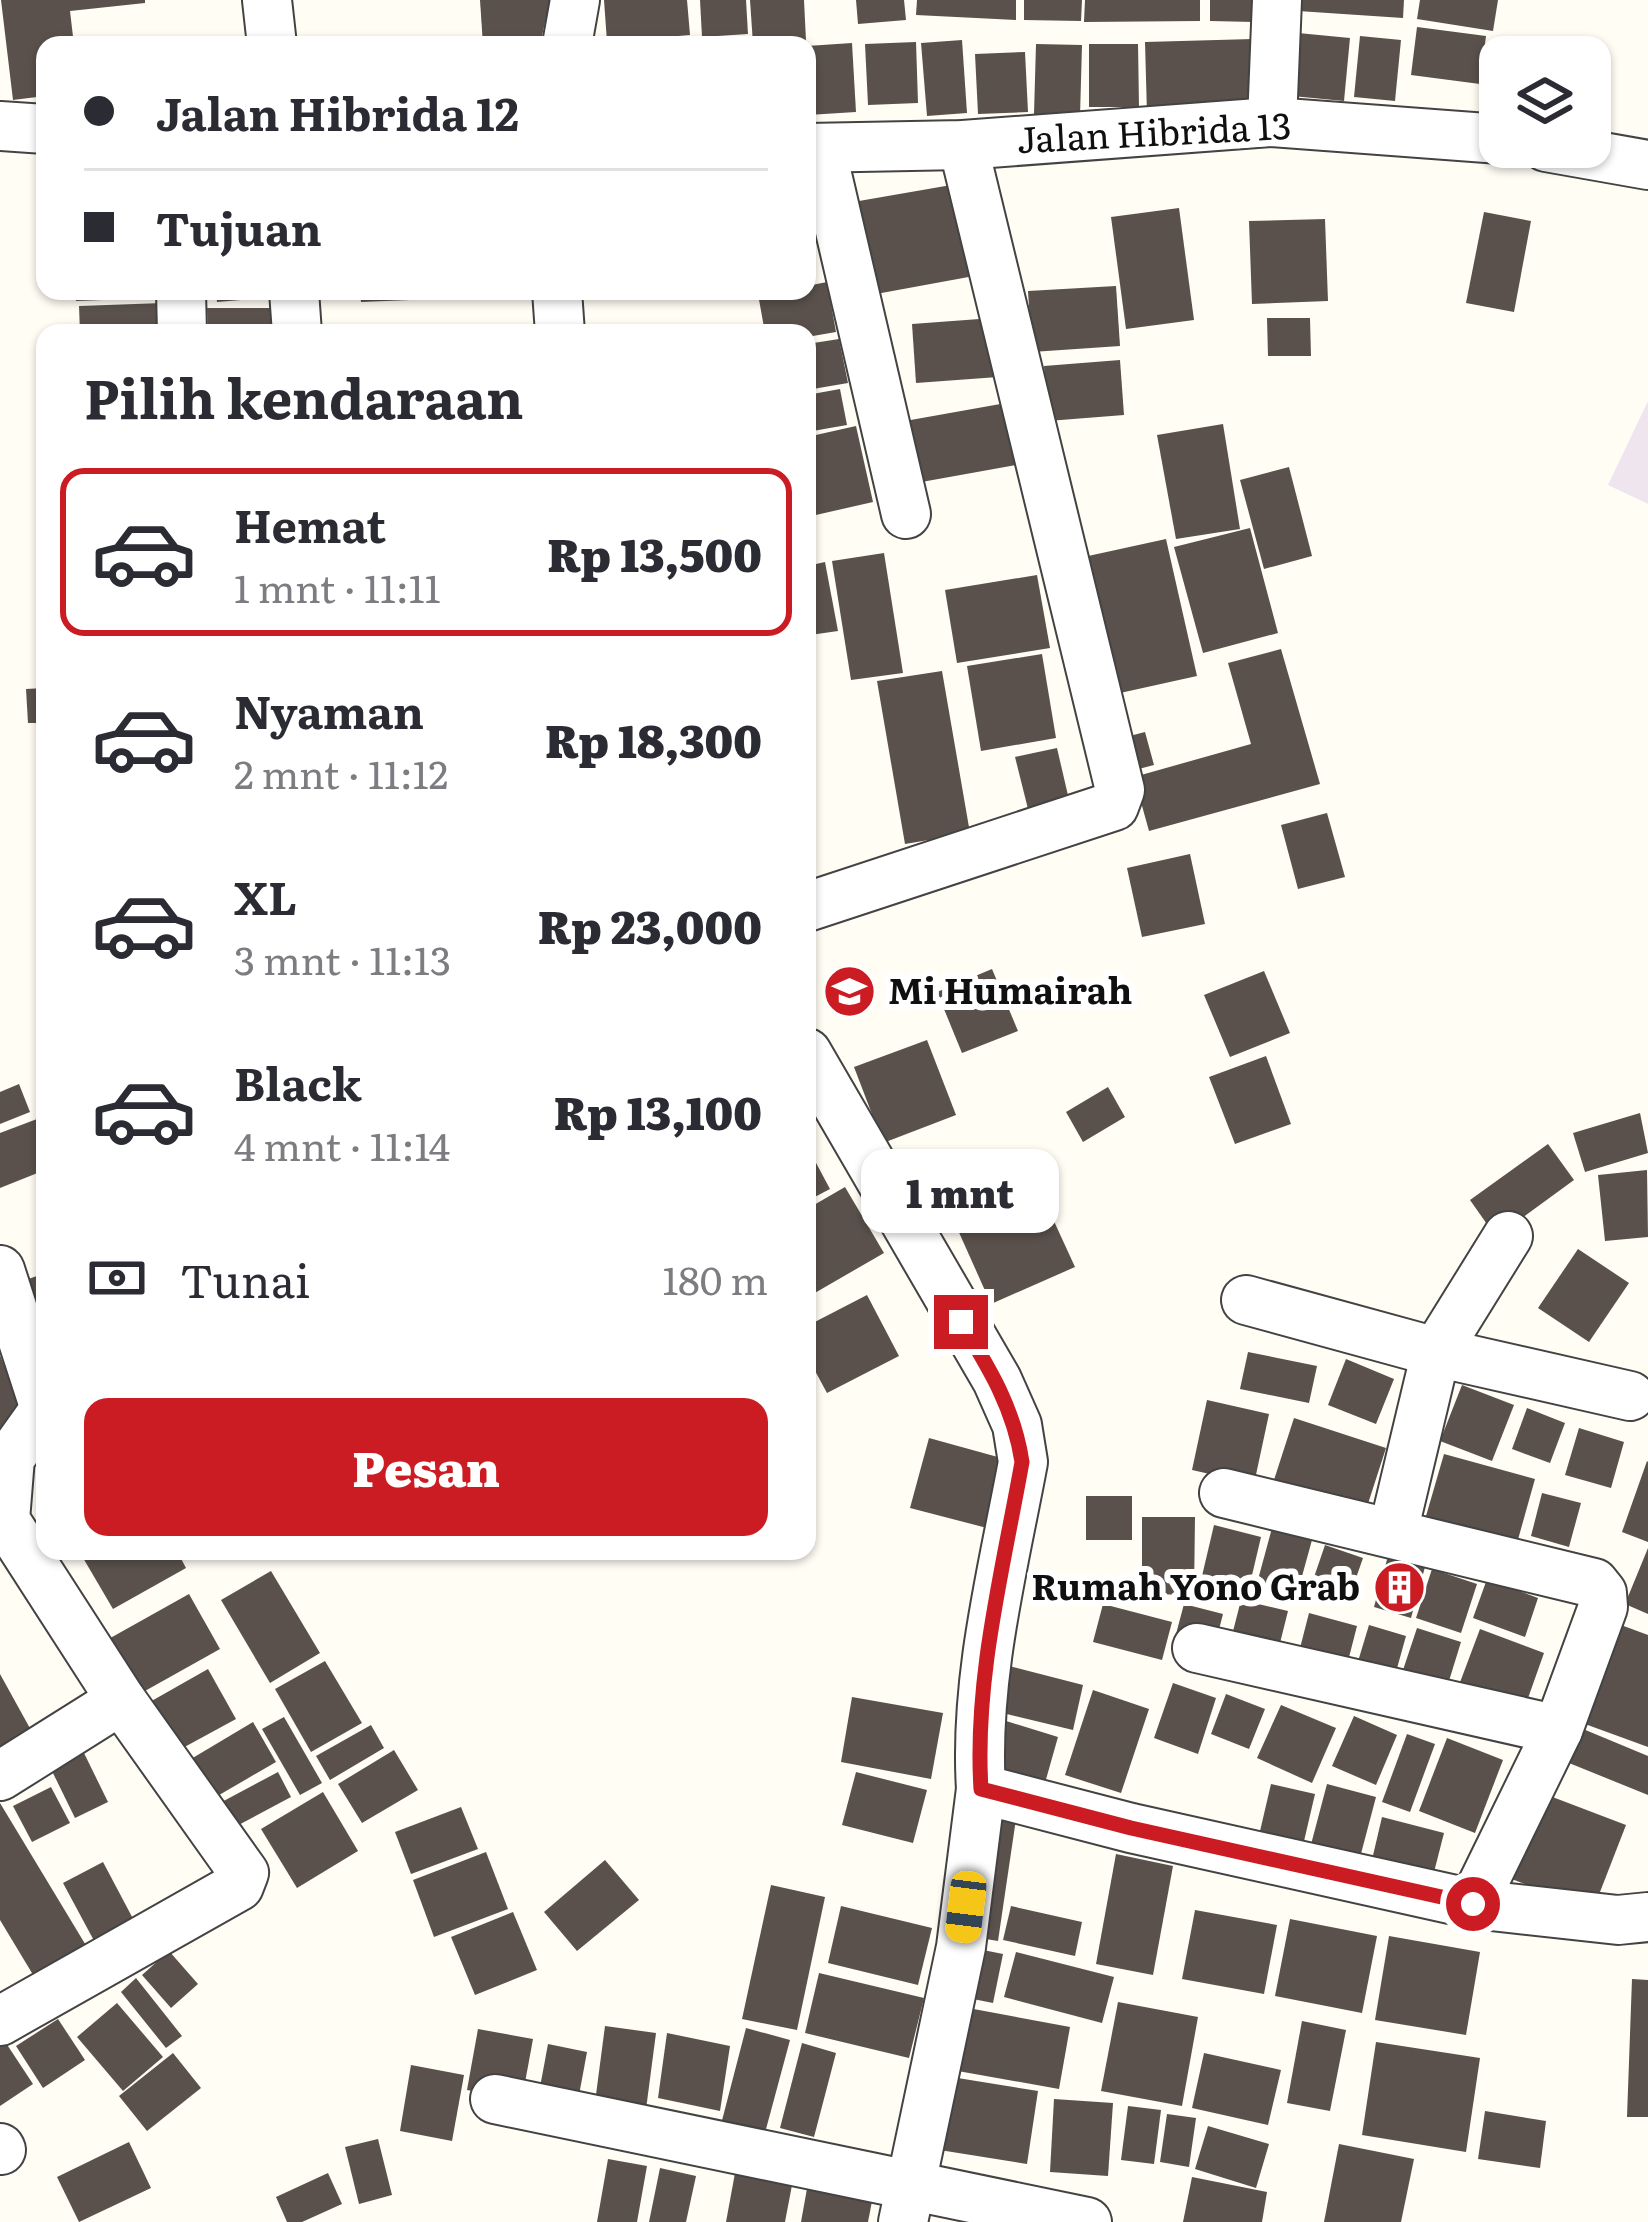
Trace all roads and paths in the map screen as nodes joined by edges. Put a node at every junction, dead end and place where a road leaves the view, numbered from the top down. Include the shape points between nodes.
1 (267, 0) edge
2 (575, 0) edge
3 (1277, 0) edge
4 (271, 36) edge
5 (569, 36) edge
6 (1272, 122) junction
7 (0, 126) edge
8 (36, 128) edge
9 (1479, 137) edge
10 (962, 145) junction
11 (816, 148) edge
12 (816, 156) edge
13 (1611, 158) edge
14 (1648, 165) edge
15 (906, 514) dead end
16 (816, 904) edge
17 (816, 1068) edge
18 (1508, 1236) dead end
19 (0, 1270) edge
20 (1246, 1300) dead end
21 (1436, 1352) junction
22 (36, 1381) edge
23 (1630, 1396) dead end
24 (36, 1422) edge
25 (1224, 1493) dead end
26 (3, 1522) edge
27 (1393, 1532) junction
28 (1197, 1648) dead end
29 (121, 1700) junction
30 (1558, 1730) junction
31 (0, 1776) edge
32 (981, 1789) junction
33 (1473, 1904) junction
34 (1648, 1917) edge
35 (0, 2021) edge
36 (495, 2099) dead end
37 (907, 2202) edge
38 (1087, 2222) edge

1 - 4 street
2 - 5 street
3 - 6 street
6 - 9 street, Jalan Hibrida 13
6 - 10 street, Jalan Hibrida 13
7 - 8 street
10 - 11 street, Jalan Hibrida 13
10 - 16 street via 1118,800
12 - 15 street
13 - 14 street
17 - 32 street via 1017,1425 1022,1462 985,1684
18 - 21 street
19 - 22 street
20 - 21 street
21 - 23 street
21 - 27 street
24 - 26 street via 10,1458
25 - 27 street
26 - 29 street
27 - 30 street via 1594,1583 1603,1607
28 - 30 street
29 - 31 street
29 - 35 street via 242,1865 243,1880
30 - 33 street
32 - 33 street
32 - 37 street via 961,1947
33 - 34 street
36 - 37 street
37 - 38 street

